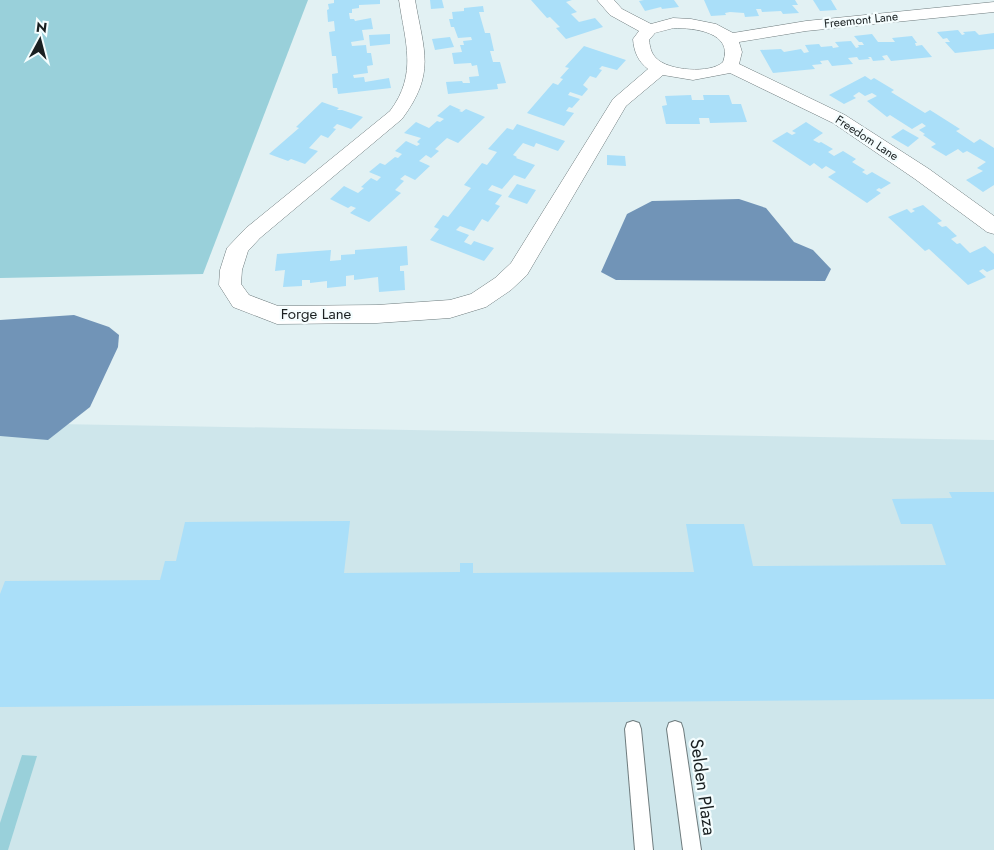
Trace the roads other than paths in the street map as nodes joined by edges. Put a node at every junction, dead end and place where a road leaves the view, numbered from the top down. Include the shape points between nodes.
1 (407, 0) edge
2 (605, 0) edge
3 (994, 7) edge
4 (649, 30) junction
5 (729, 39) junction
6 (729, 66) junction
7 (661, 69) junction
8 (994, 227) edge
9 (633, 729) dead end
10 (675, 729) dead end
11 (644, 850) edge
12 (692, 850) edge

1 - 7 street, Forge Lane via 417,62 415,85 409,99 396,116 238,248 230,270 230,285 242,301 277,315 292,316 450,310 487,296 519,269 618,103
2 - 4 street via 616,12
3 - 5 street, Freemont Lane via 806,26
4 - 5 street via 673,23 694,23
4 - 7 street via 642,39 643,51
5 - 6 street via 734,55
6 - 7 street via 702,74
6 - 8 street, Freedom Lane via 839,119
9 - 11 lane
10 - 12 lane, Selden Plaza

